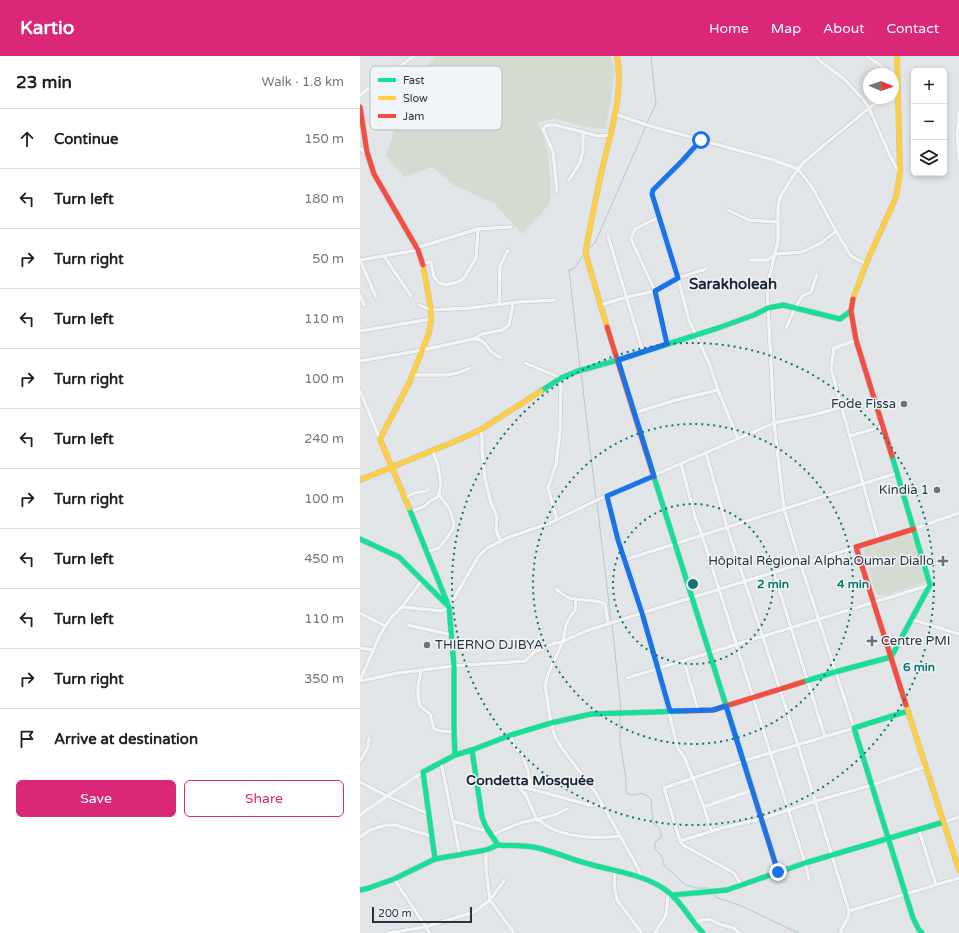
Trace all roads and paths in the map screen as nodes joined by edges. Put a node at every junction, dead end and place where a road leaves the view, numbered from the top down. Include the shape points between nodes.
1 (414, 56) edge
2 (617, 56) edge
3 (816, 56) edge
4 (867, 56) edge
5 (897, 56) edge
6 (400, 66) edge
7 (884, 68) edge
8 (895, 68) edge
9 (370, 88) edge
10 (360, 95) edge
11 (875, 104) edge
12 (897, 104) edge
13 (360, 107) edge
14 (869, 108) junction
15 (959, 112) edge
16 (615, 114) junction
17 (583, 132) junction
18 (610, 135) junction
19 (701, 140) junction
20 (360, 148) edge
21 (367, 152) junction
22 (959, 159) edge
23 (798, 169) junction
24 (900, 173) junction
25 (569, 180) dead end
26 (557, 191) dead end
27 (728, 210) dead end
28 (659, 217) junction
29 (778, 222) junction
30 (511, 227) dead end
31 (478, 230) junction
32 (836, 231) junction
33 (608, 236) dead end
34 (417, 249) junction
35 (508, 250) dead end
36 (776, 254) junction
37 (384, 256) junction
38 (360, 260) edge
39 (750, 260) dead end
40 (423, 264) junction
41 (866, 264) junction
42 (706, 269) dead end
43 (816, 274) dead end
44 (678, 278) junction
45 (655, 291) junction
46 (360, 296) edge
47 (411, 296) dead end
48 (376, 297) dead end
49 (627, 297) junction
50 (555, 300) dead end
51 (513, 303) junction
52 (499, 304) junction
53 (364, 305) dead end
54 (418, 305) dead end
55 (600, 305) junction
56 (768, 308) junction
57 (795, 308) junction
58 (431, 310) junction
59 (850, 311) junction
60 (431, 319) junction
61 (786, 328) dead end
62 (360, 331) edge
63 (696, 335) junction
64 (473, 339) junction
65 (856, 340) junction
66 (667, 344) junction
67 (424, 350) junction
68 (643, 352) junction
69 (500, 358) dead end
70 (618, 360) junction
71 (360, 361) edge
72 (525, 363) dead end
73 (470, 368) dead end
74 (412, 375) junction
75 (561, 378) junction
76 (718, 390) junction
77 (360, 393) edge
78 (842, 407) junction
79 (634, 413) junction
80 (774, 423) junction
81 (883, 426) junction
82 (480, 430) junction
83 (850, 436) junction
84 (380, 439) junction
85 (738, 439) junction
86 (432, 450) junction
87 (706, 452) junction
88 (680, 464) junction
89 (392, 467) junction
90 (898, 473) junction
91 (654, 476) junction
92 (360, 480) edge
93 (862, 484) junction
94 (430, 488) dead end
95 (439, 494) junction
96 (607, 496) junction
97 (404, 498) junction
98 (784, 509) junction
99 (410, 512) junction
100 (959, 513) edge
101 (557, 520) junction
102 (727, 527) junction
103 (914, 529) junction
104 (702, 535) junction
105 (360, 539) edge
106 (879, 541) junction
107 (501, 542) junction
108 (675, 544) junction
109 (856, 547) junction
110 (427, 552) junction
111 (624, 560) junction
112 (801, 565) junction
113 (774, 573) junction
114 (422, 580) junction
115 (744, 582) junction
116 (930, 585) junction
117 (556, 589) dead end
118 (719, 590) junction
119 (692, 598) junction
120 (576, 599) junction
121 (874, 602) junction
122 (402, 607) junction
123 (449, 607) junction
124 (360, 613) edge
125 (642, 613) junction
126 (819, 619) junction
127 (911, 619) junction
128 (611, 623) junction
129 (408, 625) dead end
130 (386, 626) junction
131 (791, 628) junction
132 (959, 634) edge
133 (452, 635) junction
134 (762, 637) junction
135 (563, 641) junction
136 (736, 645) junction
137 (360, 648) edge
138 (373, 650) junction
139 (709, 653) junction
140 (891, 657) junction
141 (684, 661) junction
142 (454, 666) junction
143 (658, 669) junction
144 (421, 670) junction
145 (835, 672) junction
146 (360, 678) edge
147 (627, 678) dead end
148 (807, 681) junction
149 (780, 690) junction
150 (753, 698) junction
151 (726, 706) junction
152 (698, 710) junction
153 (670, 711) junction
154 (908, 711) junction
155 (551, 723) junction
156 (854, 728) junction
157 (454, 732) junction
158 (511, 735) junction
159 (824, 737) junction
160 (369, 738) dead end
161 (798, 746) junction
162 (472, 750) junction
163 (770, 754) junction
164 (455, 755) junction
165 (360, 761) edge
166 (743, 761) junction
167 (441, 763) junction
168 (926, 766) junction
169 (423, 772) junction
170 (693, 778) junction
171 (360, 782) edge
172 (477, 782) junction
173 (872, 785) junction
174 (518, 786) junction
175 (530, 789) junction
176 (752, 790) junction
177 (387, 796) junction
178 (816, 801) junction
179 (602, 805) junction
180 (704, 807) junction
181 (567, 809) dead end
182 (788, 810) junction
183 (429, 814) junction
184 (360, 815) edge
185 (959, 817) edge
186 (761, 819) junction
187 (537, 820) junction
188 (452, 821) junction
189 (944, 822) junction
190 (486, 827) junction
191 (919, 830) junction
192 (711, 831) junction
193 (360, 836) edge
194 (431, 836) junction
195 (491, 836) junction
196 (620, 836) junction
197 (888, 839) junction
198 (680, 841) junction
199 (498, 845) junction
200 (486, 850) junction
201 (460, 855) junction
202 (833, 855) junction
203 (435, 859) junction
204 (805, 863) junction
205 (959, 870) edge
206 (615, 871) junction
207 (778, 872) junction
208 (641, 877) junction
209 (959, 878) edge
210 (394, 879) junction
211 (809, 879) dead end
212 (504, 881) dead end
213 (936, 884) junction
214 (741, 885) junction
215 (360, 890) edge
216 (671, 894) junction
217 (905, 894) junction
218 (490, 900) junction
219 (849, 911) junction
220 (694, 923) junction
221 (425, 926) junction
222 (388, 933) edge
223 (430, 933) edge
224 (514, 933) edge
225 (642, 933) edge
226 (655, 933) edge
227 (703, 933) edge
228 (740, 933) edge
229 (840, 933) edge
230 (922, 933) edge

1 - 6 street
2 - 16 street via 620,78
3 - 14 street via 843,78
4 - 7 street
5 - 8 street
9 - 10 street
11 - 14 street
12 - 24 street
13 - 21 street
14 - 23 street
14 - 24 street
15 - 22 street
16 - 18 street
16 - 19 street
17 - 18 street via 598,136
17 - 25 street via 580,163
17 - 26 street via 555,125 547,125 543,129 553,152
18 - 55 street via 586,252
19 - 23 street
19 - 28 street via 653,190
20 - 21 street
21 - 34 street via 374,174
23 - 29 street via 781,196
23 - 32 street via 812,187
24 - 41 street via 893,205
27 - 29 street via 749,220
28 - 44 street
28 - 45 street via 635,230 631,239
29 - 36 street
30 - 31 street
31 - 34 street
31 - 40 street via 476,258 464,278 458,282 446,285 439,283 434,277 431,262
32 - 36 street via 821,243 802,252
32 - 41 street via 851,256
33 - 49 street
34 - 37 street
34 - 40 street
35 - 52 street via 500,266
36 - 39 street via 767,260
36 - 56 street via 767,286
37 - 38 street
37 - 47 street
38 - 48 street
40 - 58 street
41 - 59 street
42 - 44 street
43 - 57 street via 811,292 802,296
44 - 45 street
44 - 63 street via 689,320
45 - 49 street
45 - 66 street
46 - 53 street
49 - 55 street
49 - 68 street
50 - 51 street
51 - 52 street
51 - 64 street via 509,324 502,330 482,334
52 - 58 street
54 - 58 street
55 - 70 street
56 - 57 street via 783,305
56 - 63 street
56 - 80 street
57 - 59 street via 840,319
57 - 61 street
58 - 60 street
59 - 65 street
60 - 62 street
60 - 67 street
63 - 66 street
63 - 76 street
64 - 67 street
64 - 69 street via 485,343 490,351
65 - 78 street via 834,348 831,369
65 - 81 street
66 - 68 street
67 - 71 street
67 - 74 street
68 - 70 street
70 - 75 street
70 - 79 street
72 - 75 street
73 - 74 street via 446,376
74 - 84 street
75 - 82 street
75 - 101 street via 560,431 556,464 548,488
76 - 79 street
76 - 85 street
77 - 84 street
78 - 80 street
78 - 83 street
79 - 91 street
80 - 85 street
80 - 98 street
81 - 83 street
81 - 90 street
82 - 86 street
82 - 107 street via 485,479 497,517 496,530
83 - 93 street
84 - 89 street
85 - 87 street
86 - 89 street
86 - 95 street via 441,483
87 - 88 street
87 - 102 street
88 - 91 street
88 - 104 street
89 - 92 street
89 - 97 street
90 - 93 street
90 - 103 street
91 - 96 street
91 - 108 street
93 - 98 street
93 - 106 street
94 - 97 street
95 - 99 street via 425,506
95 - 110 street via 449,508 454,523 453,529 439,548
96 - 101 street
96 - 111 street
97 - 99 street
98 - 102 street
98 - 112 street
99 - 110 street
100 - 103 street
101 - 107 street
102 - 104 street
102 - 115 street
103 - 106 street
103 - 116 street
104 - 108 street
104 - 118 street
105 - 114 street via 399,557
106 - 109 street
107 - 123 street via 488,548 478,557
108 - 111 street
108 - 119 street
109 - 112 street
109 - 121 street
110 - 123 street
111 - 125 street
112 - 113 street
112 - 126 street
113 - 115 street
113 - 131 street
114 - 122 street
114 - 123 street
115 - 118 street
115 - 134 street
116 - 121 street
116 - 127 street
117 - 120 street via 567,597
118 - 119 street
118 - 136 street
119 - 125 street
119 - 139 street
120 - 128 street via 605,604
120 - 135 street via 575,611 566,625
121 - 126 street
121 - 140 street
122 - 123 street via 442,611
122 - 130 street
123 - 133 street
124 - 130 street
125 - 128 street
125 - 143 street
126 - 131 street
126 - 145 street
127 - 132 street
127 - 140 street
128 - 135 street
129 - 133 street
130 - 138 street
131 - 134 street
131 - 148 street
133 - 142 street
134 - 136 street
134 - 149 street
135 - 142 street via 532,653 525,661
135 - 155 street via 546,680
136 - 139 street
136 - 150 street
137 - 138 street
138 - 146 street
139 - 141 street
139 - 151 street
140 - 145 street
140 - 154 street
141 - 143 street
141 - 152 street
142 - 144 street
142 - 157 street
143 - 147 street
143 - 153 street
144 - 146 street
144 - 157 street via 418,686 420,706 430,714 434,729
145 - 148 street
145 - 156 street
148 - 149 street
148 - 159 street
149 - 150 street
149 - 161 street
150 - 151 street
150 - 163 street
151 - 152 street via 713,710
151 - 166 street
152 - 153 street
153 - 155 street via 591,714
153 - 170 street via 678,749 684,756
154 - 156 street
154 - 168 street
155 - 158 street
155 - 179 street via 561,747
156 - 159 street
156 - 173 street
157 - 164 street
158 - 162 street
158 - 175 street via 528,771
159 - 161 street
160 - 165 street via 368,747
161 - 163 street
161 - 178 street
162 - 164 street
162 - 172 street
163 - 166 street
163 - 182 street
164 - 167 street
166 - 170 street
166 - 176 street
167 - 169 street
167 - 188 street
168 - 173 street
168 - 189 street
169 - 177 street
169 - 183 street
170 - 180 street
170 - 198 street via 664,788
171 - 177 street
172 - 174 street via 492,781
172 - 190 street
173 - 178 street
173 - 197 street
174 - 175 street
174 - 187 street via 526,796
175 - 179 street via 590,805
176 - 180 street
176 - 186 street
177 - 183 street
177 - 184 street
178 - 182 street
178 - 202 street
179 - 196 street
180 - 192 street
181 - 187 street
182 - 186 street
182 - 204 street
183 - 194 street
185 - 189 street
186 - 192 street
186 - 207 street
187 - 195 street via 520,823
187 - 196 street via 554,830 578,836
188 - 190 street via 482,830
188 - 201 street
189 - 191 street
189 - 205 street
190 - 195 street
191 - 197 street
191 - 213 street
192 - 198 street
193 - 194 street via 370,830 395,825
194 - 203 street
195 - 199 street
196 - 208 street
197 - 202 street
197 - 217 street
198 - 214 street via 682,845 734,873
199 - 200 street
199 - 206 street via 537,848
200 - 201 street
200 - 218 street
201 - 203 street
202 - 204 street
202 - 219 street
203 - 210 street
204 - 207 street
204 - 211 street
206 - 208 street
206 - 225 street via 617,900
207 - 214 street
208 - 216 street
209 - 213 street
210 - 215 street
210 - 221 street
212 - 218 street
213 - 217 street
214 - 216 street via 715,892
216 - 220 street
216 - 226 street via 668,896 666,915
217 - 219 street
217 - 230 street via 913,918
218 - 221 street via 474,912
218 - 224 street
219 - 229 street
220 - 227 street
220 - 228 street via 709,919
221 - 222 street
221 - 223 street

